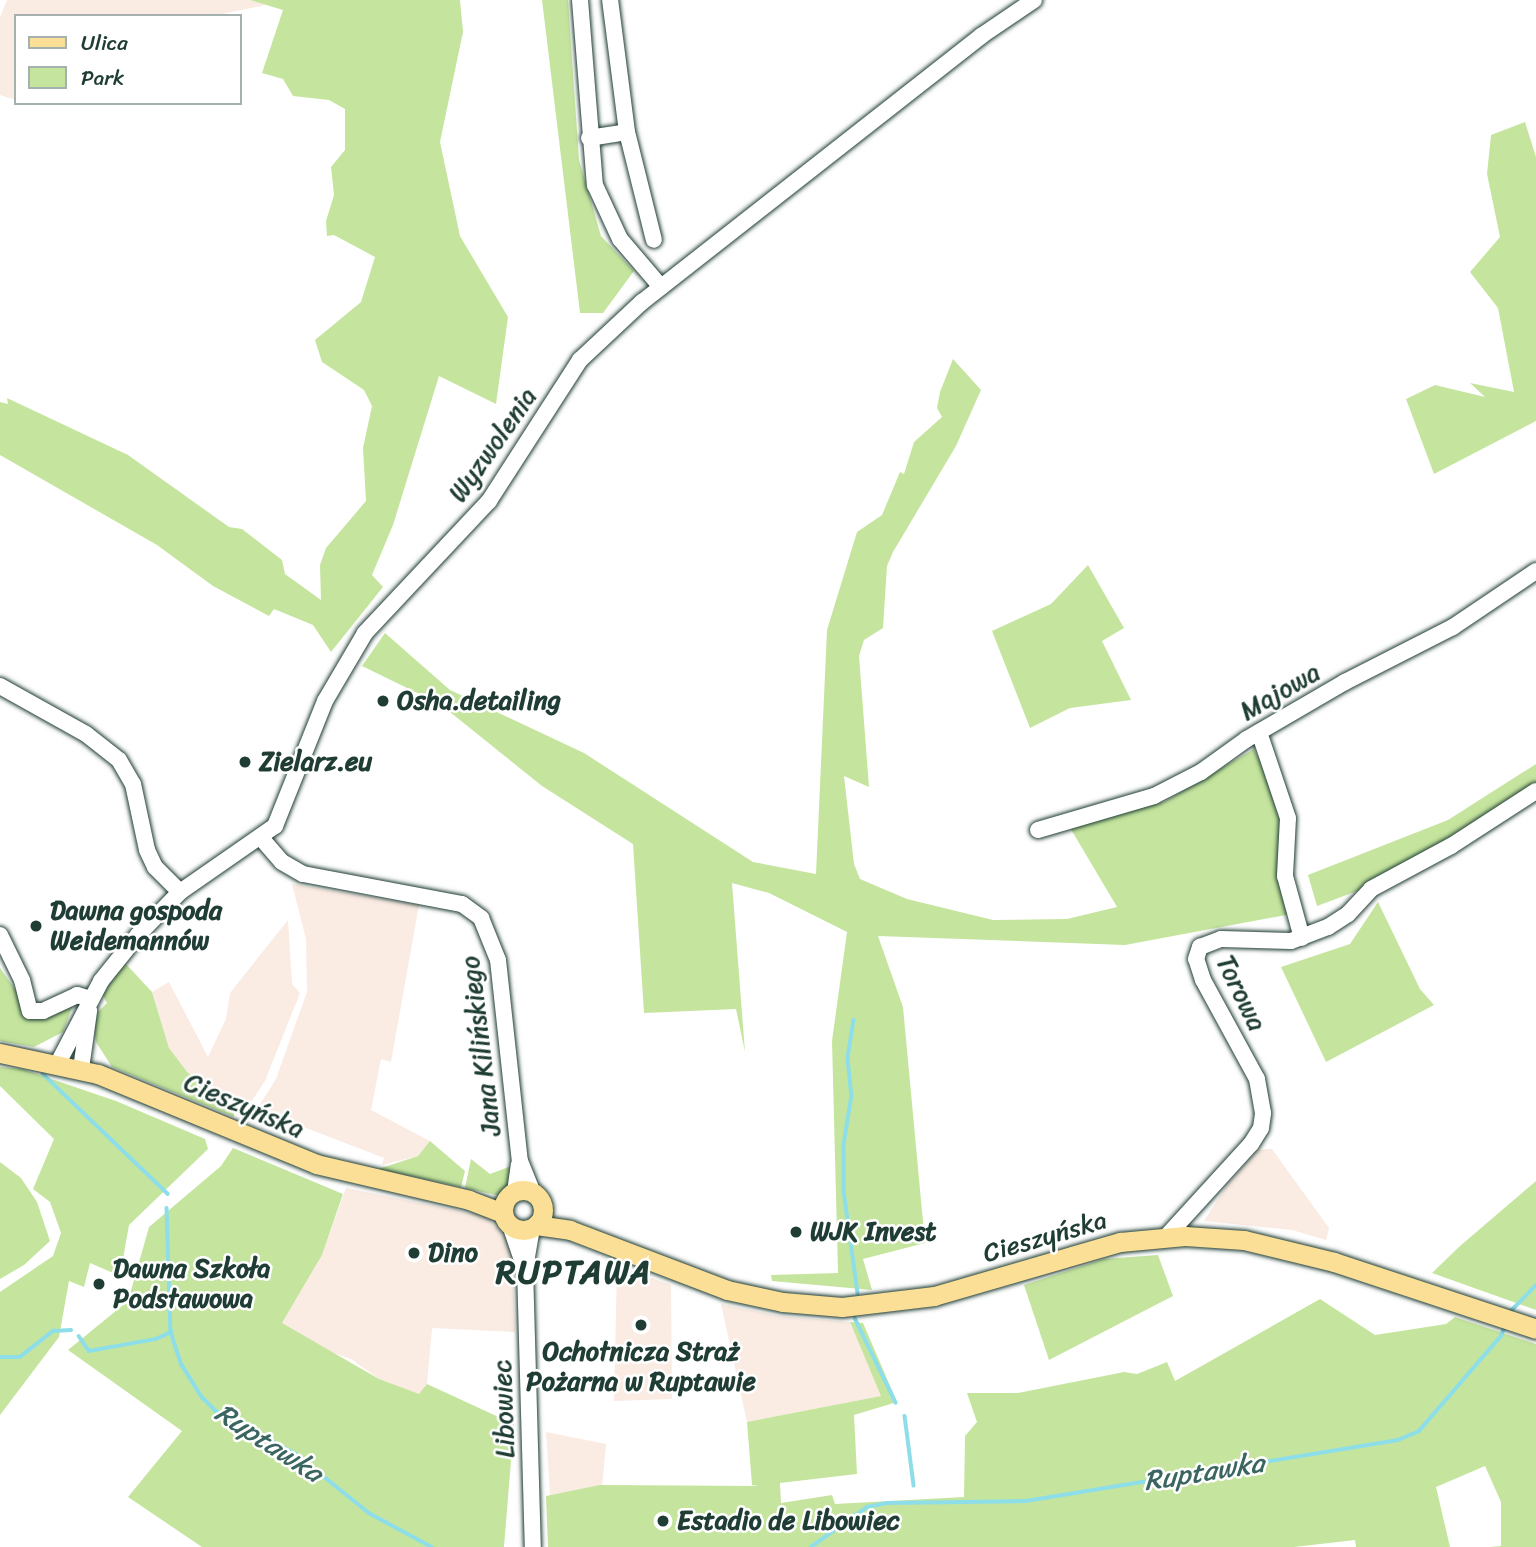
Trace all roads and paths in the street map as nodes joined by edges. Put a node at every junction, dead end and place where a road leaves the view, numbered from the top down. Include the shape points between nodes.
1 (580, 0) edge
2 (610, 0) edge
3 (1034, 0) edge
4 (627, 132) junction
5 (589, 138) junction
6 (654, 240) dead end
7 (661, 288) junction
8 (1536, 571) edge
9 (0, 686) edge
10 (1259, 732) junction
11 (1536, 791) edge
12 (1038, 830) dead end
13 (262, 839) junction
14 (180, 892) junction
15 (0, 935) edge
16 (1302, 938) junction
17 (91, 999) junction
18 (0, 1053) edge
19 (58, 1063) junction
20 (81, 1069) junction
21 (514, 1204) junction
22 (537, 1221) junction
23 (1166, 1237) junction
24 (525, 1268) junction
25 (1536, 1329) edge
26 (533, 1547) edge

1 - 5 street
2 - 4 street
3 - 7 street, Wyzwolenia via 981,36
4 - 5 street
4 - 6 street
5 - 7 street via 601,204 621,239
7 - 13 street, Wyzwolenia via 580,360 489,501 365,633 325,701 279,819
8 - 10 street, Majowa via 1453,627
9 - 14 street via 86,734 119,760 133,784 147,850 155,867
10 - 12 street, Majowa via 1201,772 1154,796
10 - 16 street via 1286,807 1285,876
11 - 16 street, Torowa via 1451,846 1371,888 1338,921
13 - 14 street, Wyzwolenia
13 - 21 street, Jana Kilińskiego via 282,862 303,874 462,905 481,918 498,960 520,1161
14 - 17 street, Wyzwolenia via 111,967
15 - 17 street via 22,980 30,1011 43,1011 77,995
16 - 23 street, Torowa via 1270,944 1221,939 1204,943 1197,952 1203,979 1224,1025 1257,1079 1263,1114 1251,1144
17 - 19 street, Wyzwolenia
17 - 20 street, Wyzwolenia
18 - 19 main road, Cieszyńska
19 - 20 main road, Cieszyńska
20 - 21 main road, Cieszyńska via 316,1164 470,1199
21 - 22 main road, Cieszyńska
21 - 22 main road
21 - 24 street, Libowiec
22 - 23 main road, Cieszyńska via 727,1290 783,1302 842,1307 934,1296 1090,1248
22 - 24 street, Libowiec
23 - 25 main road, Cieszyńska via 1204,1236 1288,1249
24 - 26 street, Libowiec

